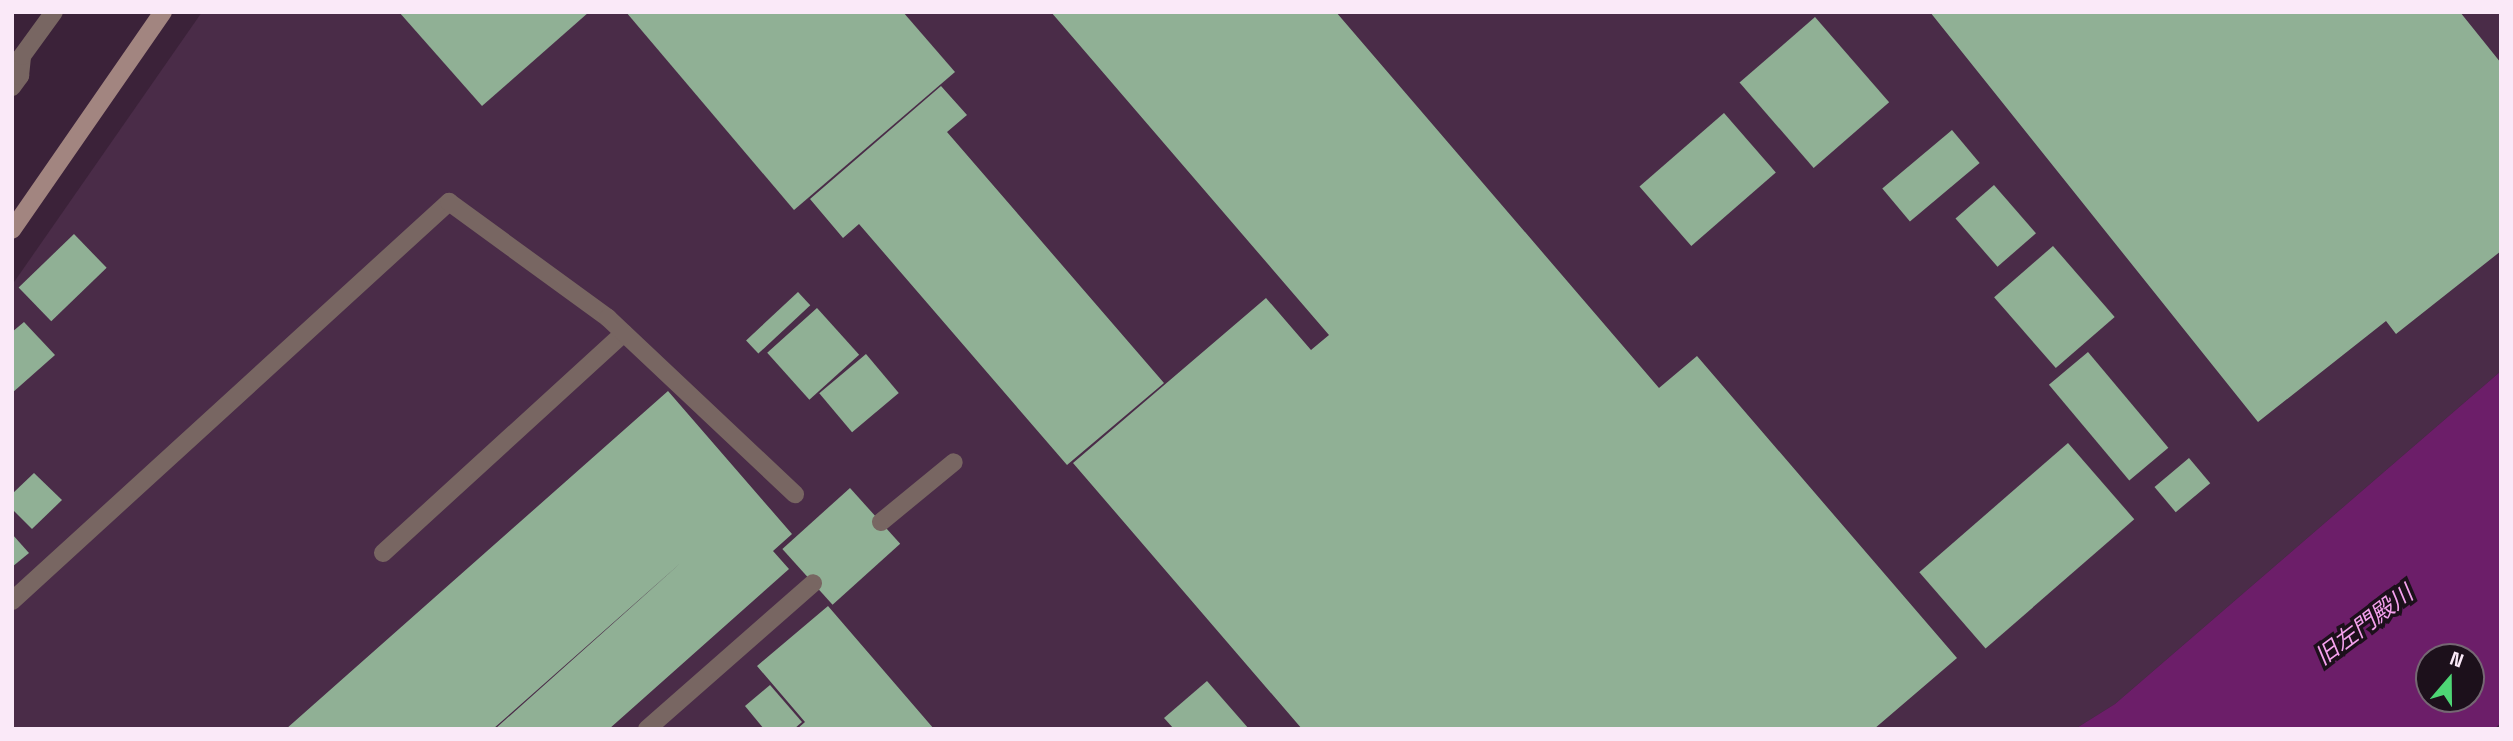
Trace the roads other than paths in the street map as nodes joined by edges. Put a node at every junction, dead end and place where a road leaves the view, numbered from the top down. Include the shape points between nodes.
1 (54, 12) edge
2 (163, 12) edge
3 (12, 87) edge
4 (12, 230) edge
5 (624, 333) junction
6 (954, 462) dead end
7 (795, 494) dead end
8 (881, 522) dead end
9 (383, 553) dead end
10 (813, 583) dead end
11 (12, 601) edge
12 (647, 729) edge

1 - 3 lane via 22,56 20,76
2 - 4 street
5 - 7 lane
5 - 9 lane
5 - 11 lane via 449,202
6 - 8 lane
10 - 12 lane

